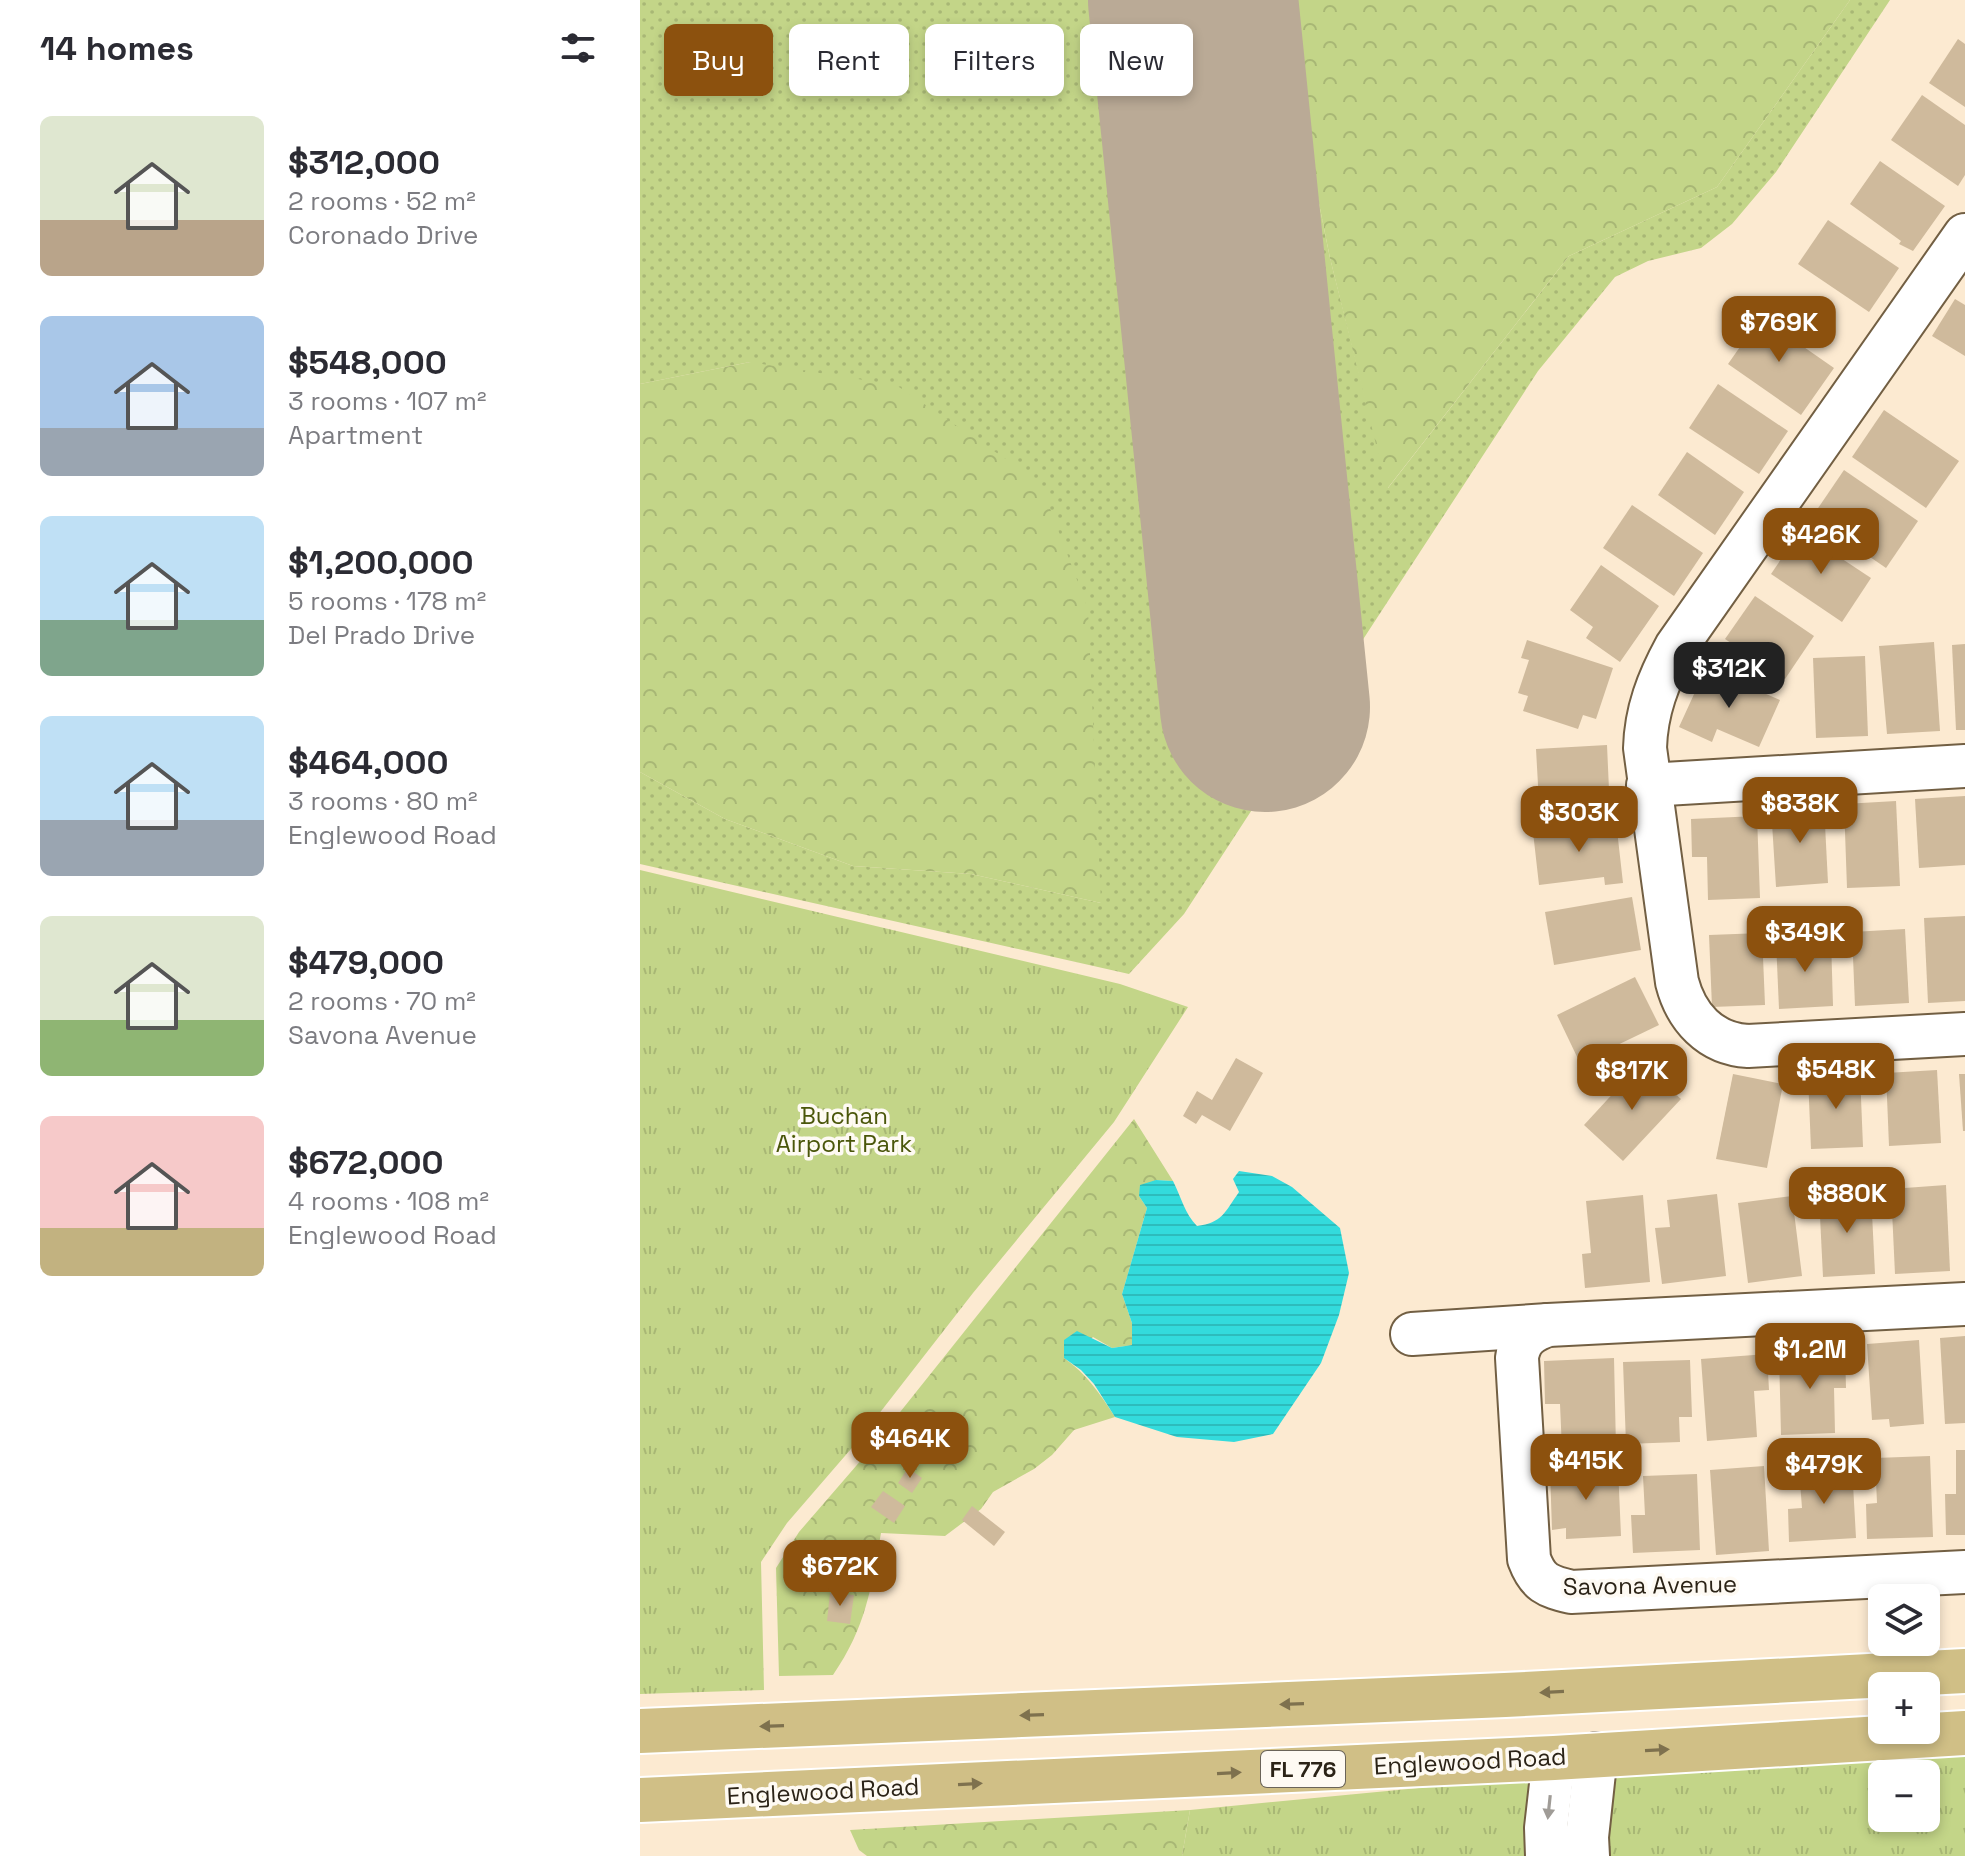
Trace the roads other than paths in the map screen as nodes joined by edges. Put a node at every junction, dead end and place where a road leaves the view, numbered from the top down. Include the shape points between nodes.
1 (1965, 235) edge
2 (1965, 766) edge
3 (1648, 785) junction
4 (1965, 1034) edge
5 (1965, 1304) edge
6 (1537, 1330) junction
7 (1412, 1334) dead end
8 (1965, 1572) edge
9 (1965, 1671) edge
10 (1940, 1672) edge
11 (1868, 1676) edge
12 (1868, 1687) edge
13 (640, 1731) edge
14 (1965, 1733) edge
15 (1575, 1756) junction
16 (640, 1800) edge
17 (1547, 1856) edge
18 (1588, 1856) edge

1 - 3 street via 1676,647 1645,727
2 - 3 street
3 - 4 street via 1677,982 1687,1010 1703,1028 1724,1042 1748,1046
5 - 6 street
6 - 7 street
6 - 8 street, Savona Avenue via 1520,1343 1517,1358 1529,1559 1534,1573 1549,1587 1571,1592
9 - 10 main road
11 -> 13 main road
12 - 15 main road via 1842,1701 1608,1712 1584,1718 1557,1745
15 -> 14 main road, Englewood Road / FL 776
16 -> 15 main road, Englewood Road / FL 776
15 -> 17 street via 1546,1828
15 - 18 street

